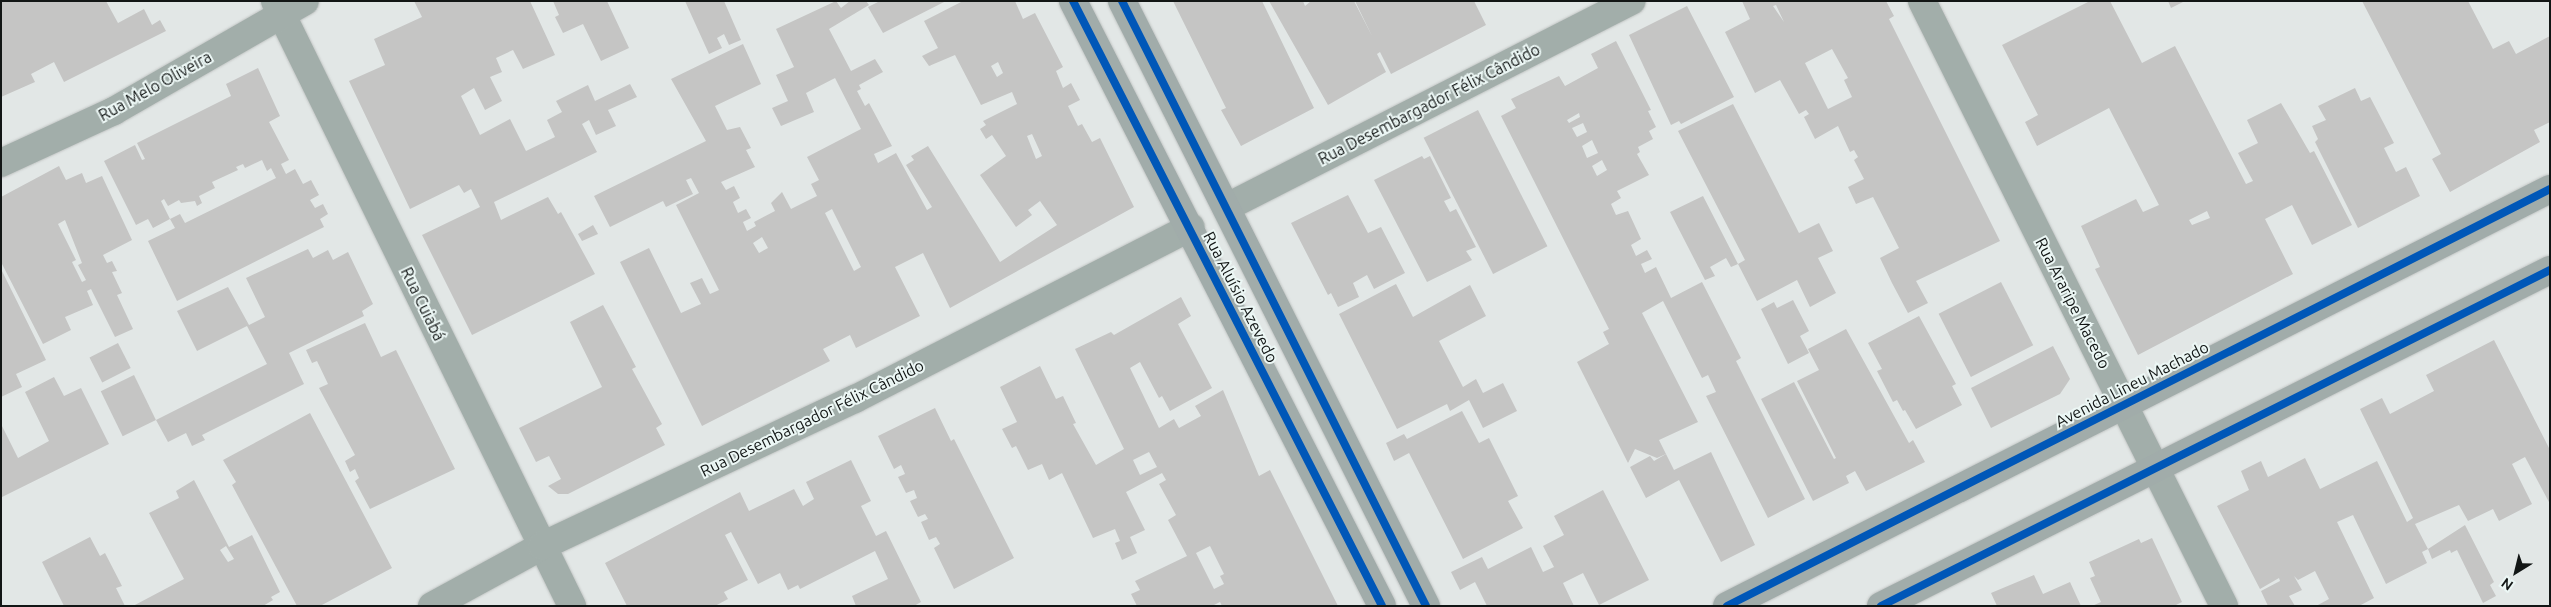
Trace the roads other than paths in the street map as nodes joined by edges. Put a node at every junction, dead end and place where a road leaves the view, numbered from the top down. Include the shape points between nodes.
1 (305, 1) edge
2 (1073, 1) edge
3 (1122, 1) edge
4 (1632, 1) edge
5 (1922, 1) edge
6 (278, 7) edge
7 (1, 164) edge
8 (2550, 189) edge
9 (1227, 207) junction
10 (1191, 227) junction
11 (2550, 270) edge
12 (2123, 403) junction
13 (2154, 468) junction
14 (542, 546) junction
15 (432, 606) edge
16 (572, 606) edge
17 (1382, 606) edge
18 (1426, 606) edge
19 (1727, 606) edge
20 (1880, 606) edge
21 (2224, 606) edge

1 - 6 street, Rua Melo Oliveira
2 - 10 street, Rua Aluísio Azevedo
3 - 9 street, Rua Aluísio Azevedo
4 - 9 street, Rua Desembargador Félix Cândido
5 - 12 street, Rua Araripe Macedo
6 - 7 street, Rua Melo Oliveira via 114,111
6 - 14 street, Rua Cuiabá
8 - 12 street, Avenida Lineu Machado
9 - 18 street, Rua Aluísio Azevedo
10 - 14 street, Rua Desembargador Félix Cândido via 855,399
10 - 17 street, Rua Aluísio Azevedo
11 - 13 street
12 - 13 street, Rua Araripe Macedo
12 - 19 street, Avenida Lineu Machado
13 - 20 street
13 - 21 street, Rua Araripe Macedo
14 - 15 street, Rua Desembargador Félix Cândido
14 - 16 street, Rua Cuiabá

